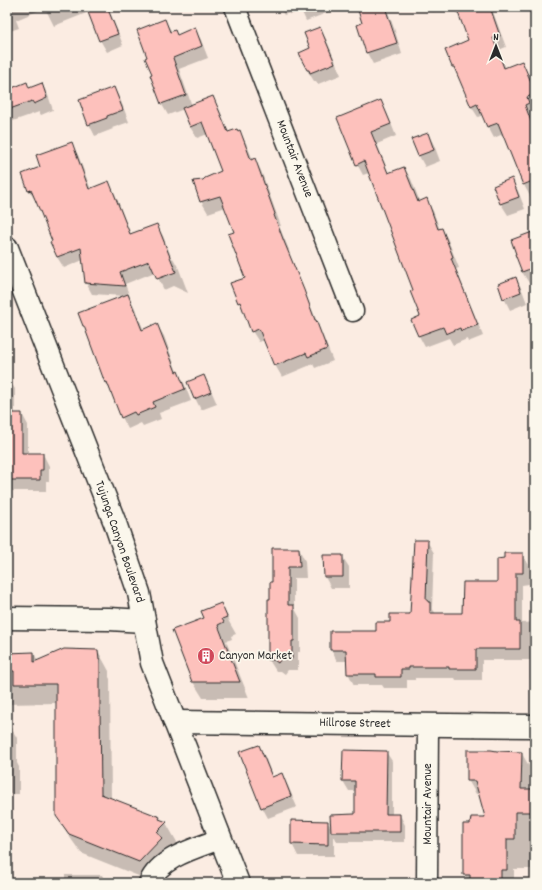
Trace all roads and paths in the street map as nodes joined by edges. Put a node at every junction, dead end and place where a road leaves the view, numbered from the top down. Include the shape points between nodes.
1 (235, 7) edge
2 (7, 248) edge
3 (353, 311) dead end
4 (7, 618) edge
5 (144, 621) junction
6 (175, 722) junction
7 (428, 725) junction
8 (535, 726) edge
9 (220, 839) junction
10 (149, 883) edge
11 (238, 883) edge
12 (427, 883) edge

1 - 3 street, Mountair Avenue
2 - 5 street, Tujunga Canyon Boulevard via 115,523 139,593
4 - 5 street
5 - 6 street, Tujunga Canyon Boulevard via 152,663
6 - 7 street, Hillrose Street
6 - 9 street, Tujunga Canyon Boulevard
7 - 8 street, Hillrose Street
7 - 12 street, Mountair Avenue
9 - 10 street via 166,862 152,876
9 - 11 street, Tujunga Canyon Boulevard

